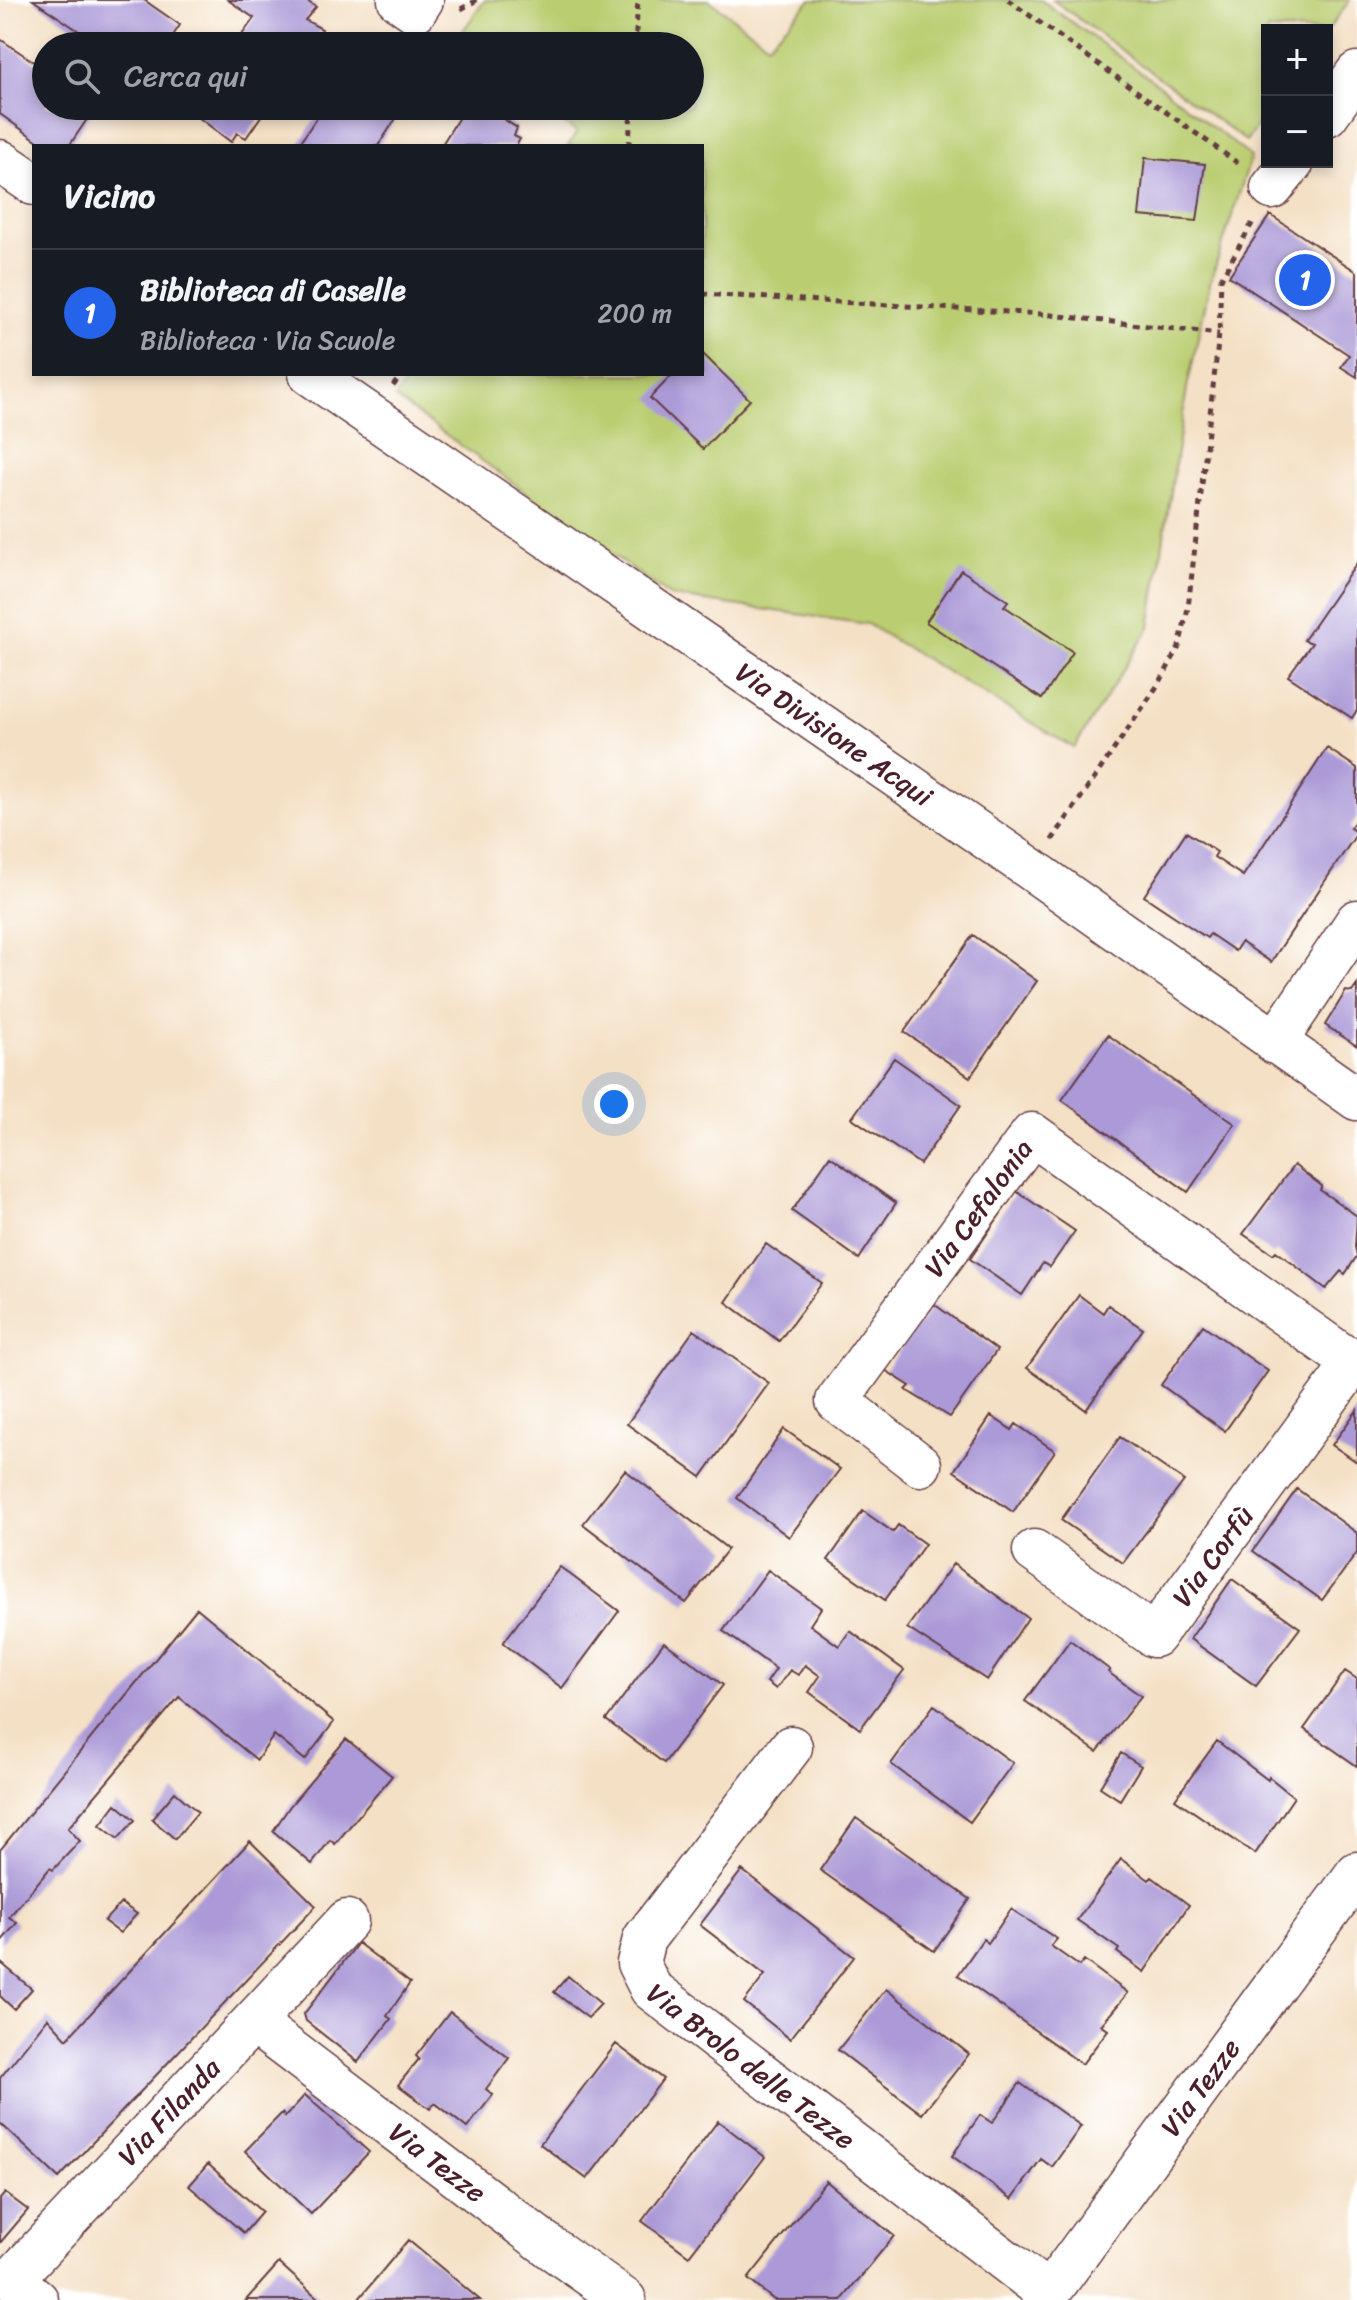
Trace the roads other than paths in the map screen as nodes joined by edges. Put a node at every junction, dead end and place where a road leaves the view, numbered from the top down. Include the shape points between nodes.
1 (399, 0) edge
2 (422, 0) edge
3 (0, 161) edge
4 (32, 183) edge
5 (313, 376) edge
6 (1357, 921) edge
7 (1275, 1043) junction
8 (1357, 1099) edge
9 (1355, 1360) edge
10 (920, 1465) dead end
11 (1034, 1551) dead end
12 (791, 1747) dead end
13 (1357, 1873) edge
14 (347, 1921) dead end
15 (253, 2022) junction
16 (1047, 2297) edge
17 (37, 2300) edge
18 (625, 2300) edge

1 - 2 street via 415,11
3 - 4 street
5 - 7 street, Via Divisione Acqui
6 - 7 street
7 - 8 street, Via Divisione Acqui
9 - 10 street, Via Cefalonia via 1032,1134 837,1401
9 - 11 street, Via Corfù via 1154,1636
12 - 16 street, Via Brolo delle Tezze via 644,1939 638,1963 651,1989
13 - 16 street, Via Tezze
14 - 15 street, Via Filanda
15 - 17 street, Via Filanda via 12,2279
15 - 18 street, Via Tezze

